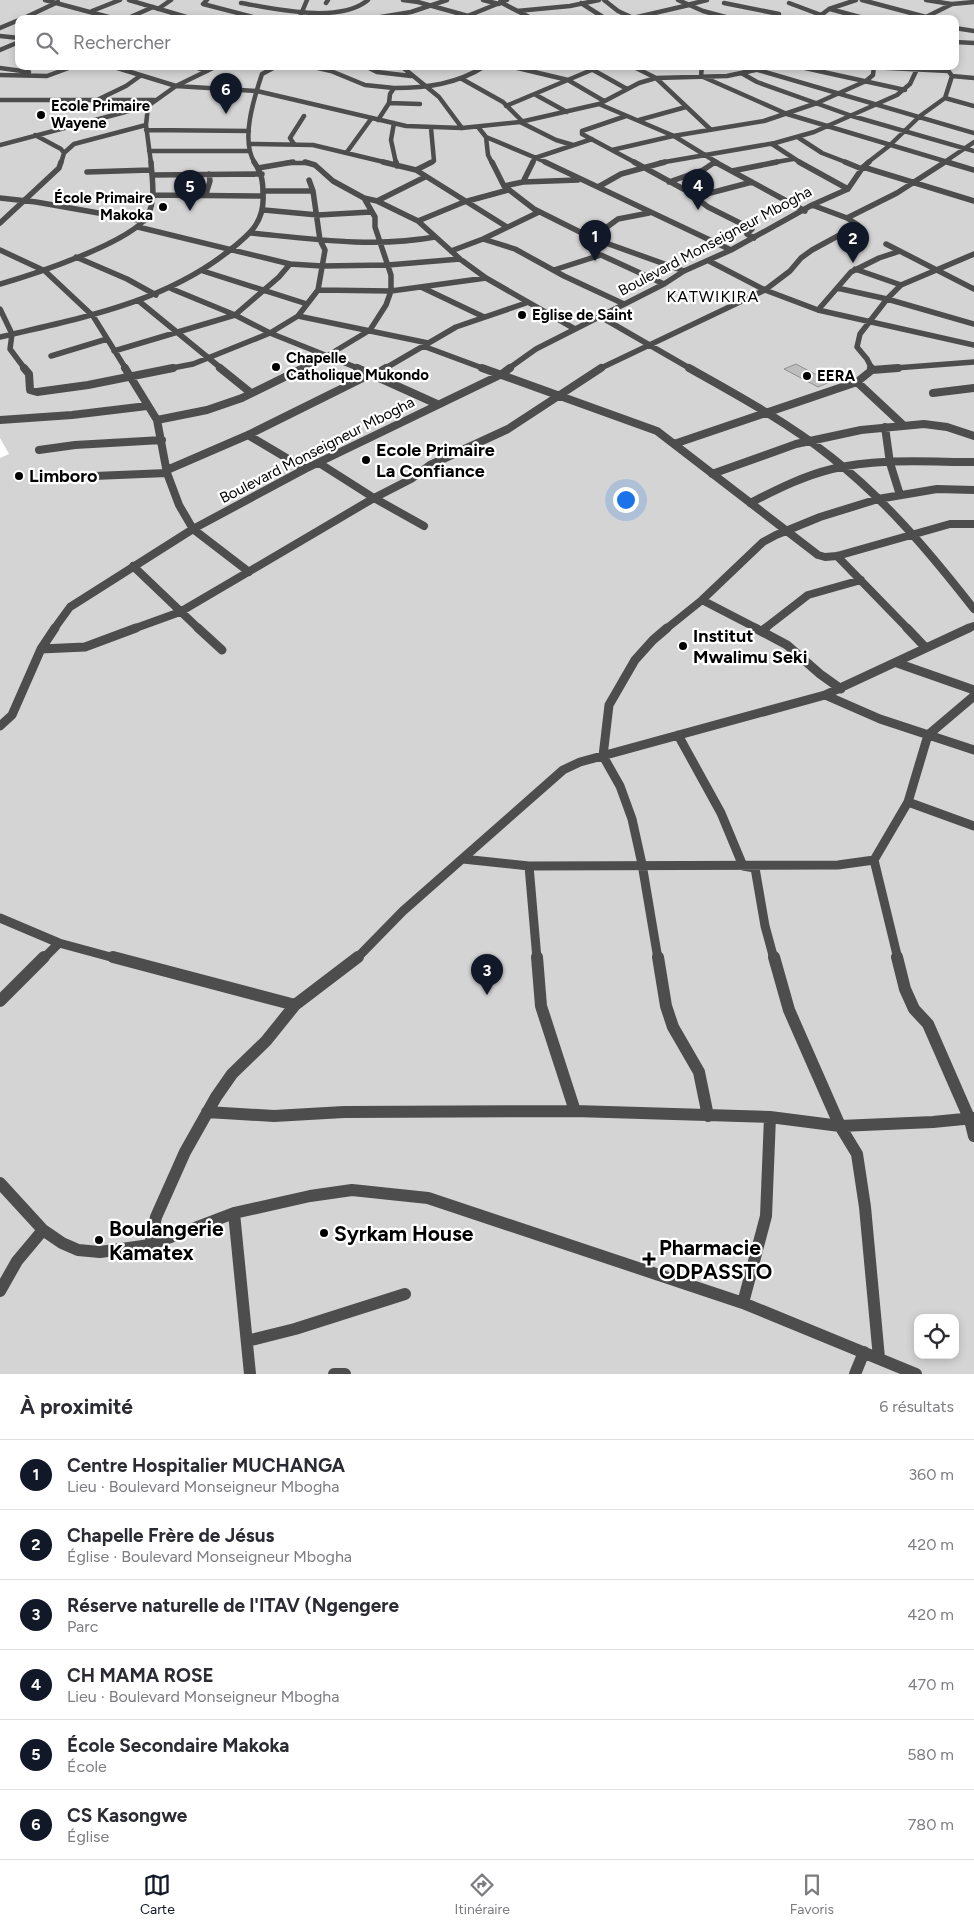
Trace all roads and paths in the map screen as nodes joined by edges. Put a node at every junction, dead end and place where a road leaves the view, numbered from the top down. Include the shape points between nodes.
1 (45, 0) edge
2 (120, 0) edge
3 (129, 0) edge
4 (171, 0) edge
5 (207, 0) edge
6 (307, 0) edge
7 (368, 0) edge
8 (405, 0) edge
9 (447, 0) edge
10 (482, 0) edge
11 (507, 0) edge
12 (576, 0) edge
13 (599, 0) edge
14 (604, 0) edge
15 (678, 0) edge
16 (707, 0) edge
17 (794, 0) edge
18 (856, 0) edge
19 (862, 0) edge
20 (926, 0) edge
21 (60, 1) edge
22 (242, 1) edge
23 (974, 2) edge
24 (500, 3) junction
25 (724, 3) dead end
26 (789, 3) junction
27 (547, 4) dead end
28 (582, 4) junction
29 (952, 4) junction
30 (688, 5) junction
31 (427, 6) junction
32 (155, 8) junction
33 (270, 8) junction
34 (552, 8) junction
35 (830, 9) junction
36 (92, 11) junction
37 (302, 11) junction
38 (517, 11) junction
39 (782, 11) junction
40 (336, 12) junction
41 (233, 13) junction
42 (268, 13) dead end
43 (712, 14) joint
44 (31, 15) edge
45 (104, 15) edge
46 (137, 15) edge
47 (179, 15) edge
48 (242, 15) edge
49 (300, 15) edge
50 (339, 15) edge
51 (396, 15) edge
52 (464, 15) edge
53 (470, 15) edge
54 (525, 15) edge
55 (600, 15) edge
56 (624, 15) edge
57 (658, 15) edge
58 (716, 15) edge
59 (777, 15) edge
60 (821, 15) joint
61 (852, 15) edge
62 (916, 15) edge
63 (932, 15) edge
64 (0, 19) edge
65 (15, 21) edge
66 (15, 22) edge
67 (0, 28) edge
68 (959, 29) edge
69 (974, 31) edge
70 (0, 36) edge
71 (15, 39) edge
72 (15, 42) edge
73 (959, 42) edge
74 (974, 44) edge
75 (0, 50) edge
76 (0, 68) edge
77 (63, 70) edge
78 (122, 70) edge
79 (204, 70) edge
80 (270, 70) edge
81 (327, 70) edge
82 (373, 70) edge
83 (405, 70) edge
84 (480, 70) edge
85 (526, 70) edge
86 (593, 70) joint
87 (640, 70) edge
88 (702, 70) edge
89 (758, 70) joint
90 (814, 70) edge
91 (874, 70) edge
92 (917, 70) edge
93 (932, 70) edge
94 (207, 71) joint
95 (948, 71) edge
96 (743, 74) junction
97 (0, 75) edge
98 (9, 76) junction
99 (46, 76) junction
100 (140, 76) junction
101 (411, 76) junction
102 (701, 76) junction
103 (57, 78) dead end
104 (656, 78) junction
105 (974, 78) edge
106 (462, 79) junction
107 (5, 80) dead end
108 (568, 80) junction
109 (866, 82) junction
110 (176, 86) junction
111 (394, 88) junction
112 (429, 88) junction
113 (627, 89) junction
114 (905, 90) junction
115 (258, 91) junction
116 (841, 92) junction
117 (536, 95) junction
118 (945, 98) junction
119 (0, 100) edge
120 (154, 100) junction
121 (94, 101) junction
122 (602, 102) junction
123 (389, 103) junction
124 (816, 103) junction
125 (420, 104) dead end
126 (878, 105) junction
127 (148, 106) junction
128 (506, 106) junction
129 (974, 106) edge
130 (686, 107) junction
131 (567, 112) junction
132 (787, 114) junction
133 (304, 116) dead end
134 (626, 116) junction
135 (852, 116) junction
136 (920, 116) junction
137 (371, 118) junction
138 (378, 120) junction
139 (639, 120) junction
140 (521, 121) junction
141 (394, 123) junction
142 (478, 127) junction
143 (826, 127) junction
144 (146, 128) junction
145 (430, 128) junction
146 (462, 128) junction
147 (710, 129) junction
148 (249, 131) junction
149 (904, 131) junction
150 (974, 133) edge
151 (36, 135) junction
152 (486, 136) junction
153 (673, 136) junction
154 (799, 138) junction
155 (592, 139) junction
156 (974, 142) edge
157 (0, 144) edge
158 (249, 144) junction
159 (294, 144) junction
160 (772, 144) junction
161 (573, 145) junction
162 (889, 146) junction
163 (965, 148) junction
164 (612, 150) junction
165 (149, 151) junction
166 (249, 151) junction
167 (974, 151) edge
168 (347, 152) junction
169 (64, 153) junction
170 (704, 153) junction
171 (535, 158) junction
172 (794, 159) junction
173 (715, 162) junction
174 (946, 162) junction
175 (397, 166) junction
176 (646, 168) junction
177 (863, 168) junction
178 (416, 170) junction
179 (974, 170) edge
180 (260, 171) junction
181 (732, 171) junction
182 (87, 172) dead end
183 (151, 172) junction
184 (209, 174) junction
185 (425, 177) junction
186 (309, 180) dead end
187 (582, 180) junction
188 (523, 182) junction
189 (669, 182) junction
190 (752, 182) junction
191 (916, 183) junction
192 (598, 187) junction
193 (506, 188) junction
194 (848, 189) junction
195 (313, 191) junction
196 (206, 194) junction
197 (263, 194) junction
198 (153, 195) junction
199 (695, 197) junction
200 (0, 198) edge
201 (364, 198) junction
202 (25, 200) junction
203 (377, 201) junction
204 (974, 201) edge
205 (464, 202) junction
206 (812, 205) junction
207 (264, 210) junction
208 (805, 211) junction
209 (371, 212) junction
210 (539, 212) junction
211 (649, 213) junction
212 (318, 216) junction
213 (847, 218) junction
214 (144, 220) junction
215 (418, 221) junction
216 (0, 223) edge
217 (138, 227) junction
218 (507, 227) junction
219 (251, 233) junction
220 (435, 236) junction
221 (592, 238) junction
222 (754, 238) junction
223 (484, 239) junction
224 (320, 240) junction
225 (380, 242) junction
226 (886, 244) dead end
227 (0, 250) edge
228 (232, 250) junction
229 (731, 250) junction
230 (451, 251) junction
231 (900, 252) junction
232 (974, 254) edge
233 (76, 257) junction
234 (965, 257) junction
235 (460, 259) junction
236 (709, 261) junction
237 (974, 262) edge
238 (290, 264) junction
239 (388, 265) junction
240 (322, 266) junction
241 (856, 269) junction
242 (935, 269) junction
243 (45, 270) junction
244 (554, 270) junction
245 (202, 271) junction
246 (684, 271) junction
247 (486, 278) junction
248 (0, 284) edge
249 (664, 284) junction
250 (901, 285) junction
251 (421, 287) junction
252 (837, 288) junction
253 (172, 289) junction
254 (974, 289) edge
255 (264, 290) junction
256 (318, 290) junction
257 (765, 290) junction
258 (391, 291) junction
259 (156, 295) junction
260 (887, 298) junction
261 (140, 302) junction
262 (526, 303) junction
263 (307, 304) junction
264 (624, 304) junction
265 (0, 309) edge
266 (818, 310) junction
267 (235, 315) junction
268 (93, 316) junction
269 (298, 316) junction
270 (484, 317) junction
271 (601, 317) junction
272 (871, 322) junction
273 (974, 324) edge
274 (575, 329) junction
275 (370, 330) junction
276 (180, 333) junction
277 (270, 333) junction
278 (12, 334) junction
279 (0, 336) edge
280 (107, 339) junction
281 (426, 344) junction
282 (974, 345) edge
283 (649, 346) junction
284 (114, 351) junction
285 (51, 356) dead end
286 (328, 356) junction
287 (208, 359) junction
288 (974, 362) edge
289 (872, 370) junction
290 (502, 374) junction
291 (372, 375) junction
292 (131, 377) junction
293 (857, 382) junction
294 (974, 388) edge
295 (251, 393) junction
296 (933, 393) dead end
297 (557, 396) junction
298 (437, 404) junction
299 (146, 406) junction
300 (764, 414) junction
301 (0, 420) edge
302 (157, 420) junction
303 (902, 424) junction
304 (885, 426) junction
305 (248, 435) junction
306 (974, 436) edge
307 (162, 440) junction
308 (808, 440) junction
309 (674, 444) junction
310 (39, 450) dead end
311 (974, 462) edge
312 (319, 463) junction
313 (890, 463) junction
314 (842, 468) junction
315 (306, 469) junction
316 (167, 472) junction
317 (712, 474) junction
318 (70, 478) dead end
319 (974, 490) edge
320 (900, 495) junction
321 (374, 498) junction
322 (878, 500) junction
323 (750, 503) junction
324 (974, 524) edge
325 (424, 526) dead end
326 (193, 529) junction
327 (788, 530) junction
328 (912, 534) junction
329 (837, 556) junction
330 (133, 566) junction
331 (249, 572) junction
332 (861, 580) junction
333 (702, 600) junction
334 (974, 609) edge
335 (180, 612) junction
336 (974, 626) edge
337 (762, 631) junction
338 (925, 647) junction
339 (41, 649) junction
340 (222, 650) dead end
341 (897, 663) junction
342 (840, 689) junction
343 (974, 690) edge
344 (825, 694) junction
345 (974, 696) edge
346 (0, 726) edge
347 (678, 735) junction
348 (928, 735) junction
349 (974, 750) edge
350 (603, 756) junction
351 (908, 802) junction
352 (974, 826) edge
353 (463, 859) junction
354 (874, 860) junction
355 (642, 864) junction
356 (529, 866) junction
357 (743, 866) junction
358 (0, 918) edge
359 (59, 943) junction
360 (0, 1001) edge
361 (295, 1005) junction
362 (575, 1111) junction
363 (207, 1112) junction
364 (708, 1116) junction
365 (770, 1117) junction
366 (972, 1119) edge
367 (840, 1126) junction
368 (974, 1136) edge
369 (0, 1183) edge
370 (234, 1213) junction
371 (43, 1230) junction
372 (150, 1245) junction
373 (0, 1291) edge
374 (404, 1294) dead end
375 (743, 1303) junction
376 (247, 1341) junction
377 (864, 1352) junction
378 (879, 1358) junction
379 (250, 1374) edge
380 (334, 1374) edge
381 (345, 1374) edge
382 (856, 1374) edge
383 (916, 1374) edge

1 - 21 street
2 - 36 street
3 - 32 street
4 - 32 street
5 - 41 street via 203,4
6 - 37 street
7 - 40 street via 362,6
8 - 31 street
9 - 31 street
10 - 24 street
11 - 24 street
12 - 28 street
13 - 28 street
14 - 56 street
15 - 30 street
16 - 30 street
17 - 26 street
18 - 35 street
19 - 62 street
20 - 29 street
21 - 36 street
21 - 44 street
22 - 33 street
22 - 41 street
23 - 29 street
24 - 38 street
24 - 53 street
25 - 39 street
26 - 39 street
26 - 60 street
27 - 34 street
28 - 34 street
28 - 55 street
29 - 63 street
30 - 43 street
30 - 57 street
31 - 51 street
31 - 52 street
32 - 46 street
32 - 47 street
33 - 37 street
33 - 42 street
34 - 38 street
35 - 60 street
35 - 61 street
36 - 45 street
37 - 40 street
37 - 49 street
38 - 54 street
39 - 59 street
40 - 50 street
41 - 48 street
43 - 58 street
64 - 65 street
66 - 67 street
68 - 69 street
70 - 71 street
72 - 75 street
73 - 74 street
76 - 99 street
77 - 99 street
78 - 100 street
79 - 94 street
80 - 115 street via 262,74
81 - 111 street via 365,85
82 - 101 street
83 - 101 street
84 - 106 street
85 - 108 street
86 - 108 street
86 - 113 street
87 - 104 street
88 - 102 street
89 - 96 street
89 - 116 street
90 - 109 street
91 - 109 street
92 - 114 street via 912,83
93 - 95 street
94 - 110 street
95 - 105 street
95 - 118 street
96 - 102 street
96 - 124 street
97 - 98 street
98 - 99 street
98 - 107 street
99 - 103 street
100 - 110 street
100 - 121 street
101 - 112 street
102 - 104 street
102 - 132 street
104 - 113 street
104 - 130 street
106 - 112 street
106 - 128 street via 480,87
108 - 117 street
108 - 122 street
109 - 114 street
109 - 116 street
110 - 115 street
110 - 120 street
111 - 112 street
111 - 123 street
112 - 146 street via 451,109
113 - 122 street
114 - 126 street
115 - 137 street
115 - 148 street
116 - 124 street
116 - 126 street
117 - 128 street
117 - 131 street
118 - 129 street
118 - 136 street
119 - 121 street
120 - 121 street
120 - 127 street
122 - 131 street
122 - 134 street
123 - 125 street
123 - 138 street
124 - 132 street
124 - 135 street
126 - 135 street
126 - 136 street
127 - 144 street
127 - 151 street
128 - 140 street
130 - 139 street
130 - 147 street
131 - 140 street
132 - 143 street
132 - 147 street
133 - 159 street via 290,138
134 - 139 street
134 - 155 street via 582,131
135 - 143 street
135 - 149 street
136 - 149 street
136 - 150 street
137 - 138 street
137 - 168 street
138 - 141 street
139 - 153 street
140 - 142 street
140 - 161 street via 556,140
141 - 145 street
141 - 175 street via 391,136
142 - 146 street
142 - 152 street
143 - 154 street
143 - 162 street
144 - 148 street
144 - 165 street
144 - 169 street via 74,144
145 - 146 street
145 - 178 street via 434,162
147 - 153 street
148 - 158 street
149 - 162 street
149 - 163 street
151 - 157 street
151 - 169 street
152 - 171 street
152 - 193 street via 488,155
153 - 164 street
153 - 170 street
154 - 160 street
154 - 177 street via 822,153
155 - 161 street
155 - 164 street
156 - 163 street
158 - 159 street
158 - 166 street
159 - 168 street
160 - 170 street
160 - 172 street
161 - 171 street
162 - 174 street
162 - 177 street
163 - 167 street
163 - 174 street
164 - 176 street
165 - 166 street
165 - 183 street
166 - 180 street
168 - 175 street
169 - 202 street via 59,168
170 - 173 street
170 - 176 street
171 - 187 street
171 - 188 street
172 - 181 street
172 - 194 street
173 - 181 street
173 - 189 street via 703,170
174 - 179 street
174 - 191 street
175 - 178 street
176 - 189 street
176 - 192 street via 624,173
177 - 191 street
177 - 194 street
178 - 185 street
180 - 184 street
180 - 197 street
180 - 201 street via 294,162 308,163
181 - 190 street
182 - 183 street
183 - 184 street
183 - 198 street
184 - 196 street
185 - 203 street
185 - 205 street
186 - 195 street
187 - 188 street
187 - 192 street
188 - 193 street
189 - 199 street
190 - 199 street
190 - 208 street
191 - 204 street
191 - 213 street via 874,208
192 - 211 street
193 - 205 street
193 - 210 street
194 - 206 street, Boulevard Monseigneur Mbogha
195 - 197 street
195 - 212 street
196 - 197 street
196 - 198 street
197 - 207 street
198 - 214 street via 151,209
199 - 222 street via 752,229 747,234
200 - 202 street
201 - 203 street
201 - 209 street
202 - 214 street
202 - 216 street
203 - 215 street
205 - 215 street
205 - 218 street
206 - 208 street, Boulevard Monseigneur Mbogha
206 - 213 street
207 - 212 street
207 - 219 street
208 - 222 street, Boulevard Monseigneur Mbogha
209 - 212 street
209 - 225 street
210 - 218 street
210 - 221 street
211 - 221 street via 618,219
211 - 229 street
212 - 224 street
213 - 257 street via 857,226 812,250
214 - 217 street
215 - 220 street
217 - 228 street
217 - 233 street
218 - 223 street
219 - 224 street
219 - 228 street
220 - 225 street
220 - 230 street
221 - 246 street
222 - 229 street, Boulevard Monseigneur Mbogha
223 - 230 street
223 - 244 street via 514,249
224 - 225 street
224 - 240 street via 325,250
225 - 239 street
226 - 231 street
227 - 243 street via 16,260
228 - 238 street
228 - 245 street
229 - 236 street, Boulevard Monseigneur Mbogha
230 - 235 street
231 - 241 street
231 - 242 street
232 - 234 street
233 - 243 street
233 - 259 street
234 - 237 street
234 - 242 street
235 - 239 street
235 - 247 street
236 - 246 street, Boulevard Monseigneur Mbogha
236 - 257 street
238 - 240 street
238 - 255 street
239 - 240 street
239 - 258 street
240 - 256 street
241 - 250 street
241 - 252 street
242 - 250 street
242 - 254 street
243 - 248 street
243 - 268 street
244 - 249 street via 601,256
244 - 264 street
245 - 253 street
245 - 255 street
246 - 249 street, Boulevard Monseigneur Mbogha
247 - 251 street
247 - 262 street
249 - 264 street, Boulevard Monseigneur Mbogha
250 - 260 street
251 - 258 street
251 - 270 street
252 - 260 street
252 - 266 street
253 - 259 street
253 - 267 street
255 - 263 street
255 - 267 street
256 - 258 street
256 - 263 street
257 - 266 street
257 - 283 street
258 - 275 street
259 - 261 street
260 - 272 street
260 - 273 street
261 - 268 street
261 - 276 street
262 - 270 street
262 - 274 street
263 - 269 street
264 - 271 street, Boulevard Monseigneur Mbogha
265 - 278 street
266 - 272 street
267 - 276 street
267 - 277 street
268 - 278 street
268 - 280 street
269 - 275 street
269 - 277 street
270 - 281 street via 456,327
271 - 274 street, Boulevard Monseigneur Mbogha
271 - 283 street
272 - 282 street
272 - 289 street via 860,334 857,347
274 - 290 street, Boulevard Monseigneur Mbogha via 536,349
275 - 281 street
275 - 286 street
276 - 284 street
276 - 287 street
277 - 286 street
277 - 287 street
278 - 279 street
278 - 292 street via 10,349 29,374 30,390 37,392
280 - 284 street
280 - 285 street
281 - 290 street
281 - 291 street
283 - 297 street via 604,366
283 - 300 street
284 - 292 street
286 - 291 street
286 - 295 street
287 - 292 street
287 - 295 street
288 - 289 street
289 - 293 street
290 - 297 street
290 - 298 street, Boulevard Monseigneur Mbogha
291 - 298 street
291 - 305 street
292 - 299 street
293 - 300 street
293 - 303 street
294 - 296 street
295 - 302 street via 226,404
297 - 309 street via 652,429
297 - 321 street via 508,429 430,465
298 - 312 street, Boulevard Monseigneur Mbogha
299 - 301 street
299 - 302 street
300 - 308 street
300 - 309 street
302 - 307 street
303 - 304 street
303 - 306 street via 937,425
304 - 308 street
304 - 313 street
305 - 315 street
305 - 316 street
307 - 310 street via 67,445
307 - 316 street
308 - 314 street
308 - 317 street via 765,452
309 - 317 street
311 - 313 street
312 - 315 street, Boulevard Monseigneur Mbogha
312 - 321 street
313 - 314 street
313 - 320 street
314 - 322 street
314 - 323 street via 791,484
315 - 326 street, Boulevard Monseigneur Mbogha
316 - 318 street
316 - 326 street via 179,505
317 - 323 street
319 - 320 street via 937,489
320 - 322 street
321 - 325 street
321 - 331 street
322 - 327 street via 851,506
322 - 328 street
323 - 327 street
324 - 328 street via 950,524
326 - 330 street, Boulevard Monseigneur Mbogha
326 - 331 street
327 - 329 street via 818,555
327 - 333 street via 763,542
328 - 329 street
328 - 334 street
329 - 332 street
330 - 335 street
330 - 339 street, Boulevard Monseigneur Mbogha via 70,607
331 - 335 street
332 - 337 street via 808,595
332 - 338 street
333 - 337 street
333 - 350 street via 653,640 635,660 609,705
335 - 339 street via 85,647
335 - 340 street
336 - 338 street
337 - 342 street via 787,646
338 - 341 street
339 - 346 street, Boulevard Monseigneur Mbogha via 12,715
341 - 342 street
341 - 343 street
342 - 344 street
344 - 347 street
344 - 348 street
345 - 348 street
347 - 350 street
347 - 357 street via 721,814
348 - 349 street
348 - 351 street
350 - 353 street via 563,770
350 - 355 street via 620,786 632,819
351 - 352 street
351 - 354 street
353 - 356 street
353 - 361 street via 403,911 352,963
354 - 357 street via 838,865
354 - 366 street via 905,989 914,1009 928,1024
355 - 356 street
355 - 357 street
355 - 364 street via 666,1006 673,1027 699,1072
356 - 362 street via 542,1006
357 - 367 street via 755,868 765,926 789,1010
358 - 359 street
359 - 360 street
359 - 361 street
361 - 363 street via 266,1041 232,1074
362 - 363 street via 344,1112 274,1116
362 - 364 street
363 - 372 street via 156,1217
364 - 365 street
365 - 367 street
365 - 375 street via 766,1216
366 - 367 street
366 - 368 street
367 - 378 street via 857,1154
369 - 371 street
370 - 372 street
370 - 375 street via 352,1190 428,1198
370 - 376 street
371 - 372 street via 78,1250 100,1252
371 - 373 street via 17,1261
374 - 376 street
375 - 377 street
376 - 379 street
377 - 378 street
377 - 382 street
378 - 383 street
380 - 381 street

